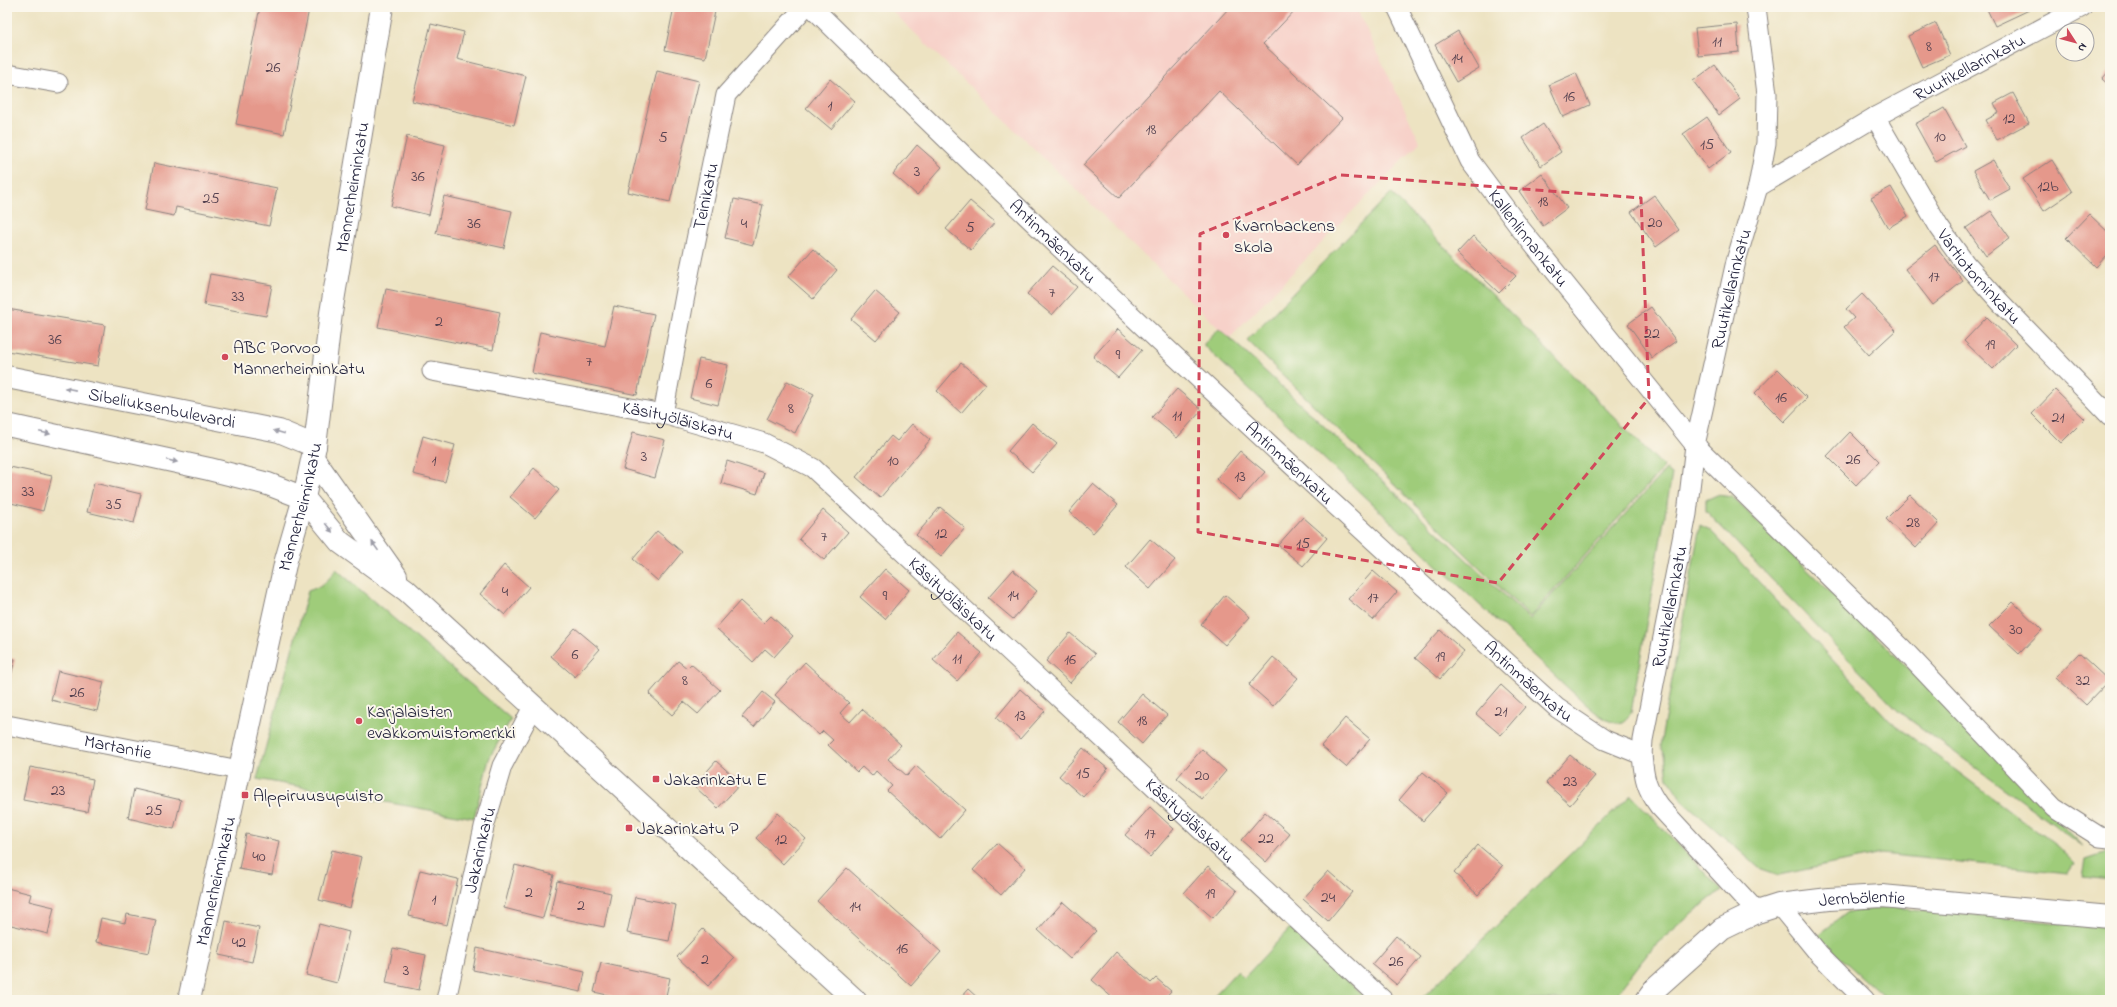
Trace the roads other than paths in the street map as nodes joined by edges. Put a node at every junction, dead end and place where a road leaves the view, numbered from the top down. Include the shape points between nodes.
1 (382, 7) edge
2 (805, 7) edge
3 (812, 7) edge
4 (1397, 7) edge
5 (1756, 7) edge
6 (2082, 7) edge
7 (7, 74) edge
8 (58, 83) dead end
9 (1875, 117) junction
10 (1758, 187) junction
11 (432, 371) dead end
12 (7, 377) edge
13 (663, 414) junction
14 (2110, 416) edge
15 (7, 425) edge
16 (1695, 445) junction
17 (314, 452) junction
18 (304, 498) junction
19 (406, 590) junction
20 (533, 707) junction
21 (7, 725) edge
22 (1642, 755) junction
23 (229, 768) dead end
24 (2105, 838) edge
25 (1780, 905) junction
26 (1757, 912) junction
27 (2110, 918) edge
28 (190, 1000) edge
29 (446, 1000) edge
30 (855, 1000) edge
31 (1383, 1000) edge
32 (1647, 1000) edge
33 (1866, 1000) edge

1 - 17 main road, Mannerheiminkatu via 330,312
2 - 13 street, Teinikatu via 726,95
3 - 22 street, Antinmäenkatu via 944,138 1169,351 1557,708 1605,740
4 - 16 street, Kallenlinnankatu via 1470,161 1520,228
5 - 10 street via 1767,94 1766,143
6 - 9 street, Ruutikellarinkatu
7 - 8 street
9 - 10 street, Ruutikellarinkatu
9 - 14 street, Vartiotorninkatu via 1939,227 1965,263
10 - 16 street, Ruutikellarinkatu via 1736,261
11 - 13 street, Käsityöläiskatu
17 -> 12 main road, Sibeliuksenbulevardi via 279,431
13 - 31 street, Käsityöläiskatu via 764,443 813,468
15 -> 18 main road via 209,469 268,484
16 - 22 street, Ruutikellarinkatu via 1687,514
16 - 24 street, Kallenlinnankatu via 1902,648 2054,808
17 - 18 main road, Mannerheiminkatu
19 -> 17 main road
18 -> 19 main road via 340,542
18 - 28 main road, Mannerheiminkatu via 281,582
19 - 20 main road
20 - 29 street, Jakarinkatu via 502,766 484,827
20 - 30 main road
21 - 23 street, Martantie
22 - 26 street via 1648,791
25 - 26 main road, Jernbölentie
25 - 27 main road, Jernbölentie via 1882,896
25 - 33 street via 1819,954
26 - 32 main road, Jernbölentie via 1722,929 1656,988

